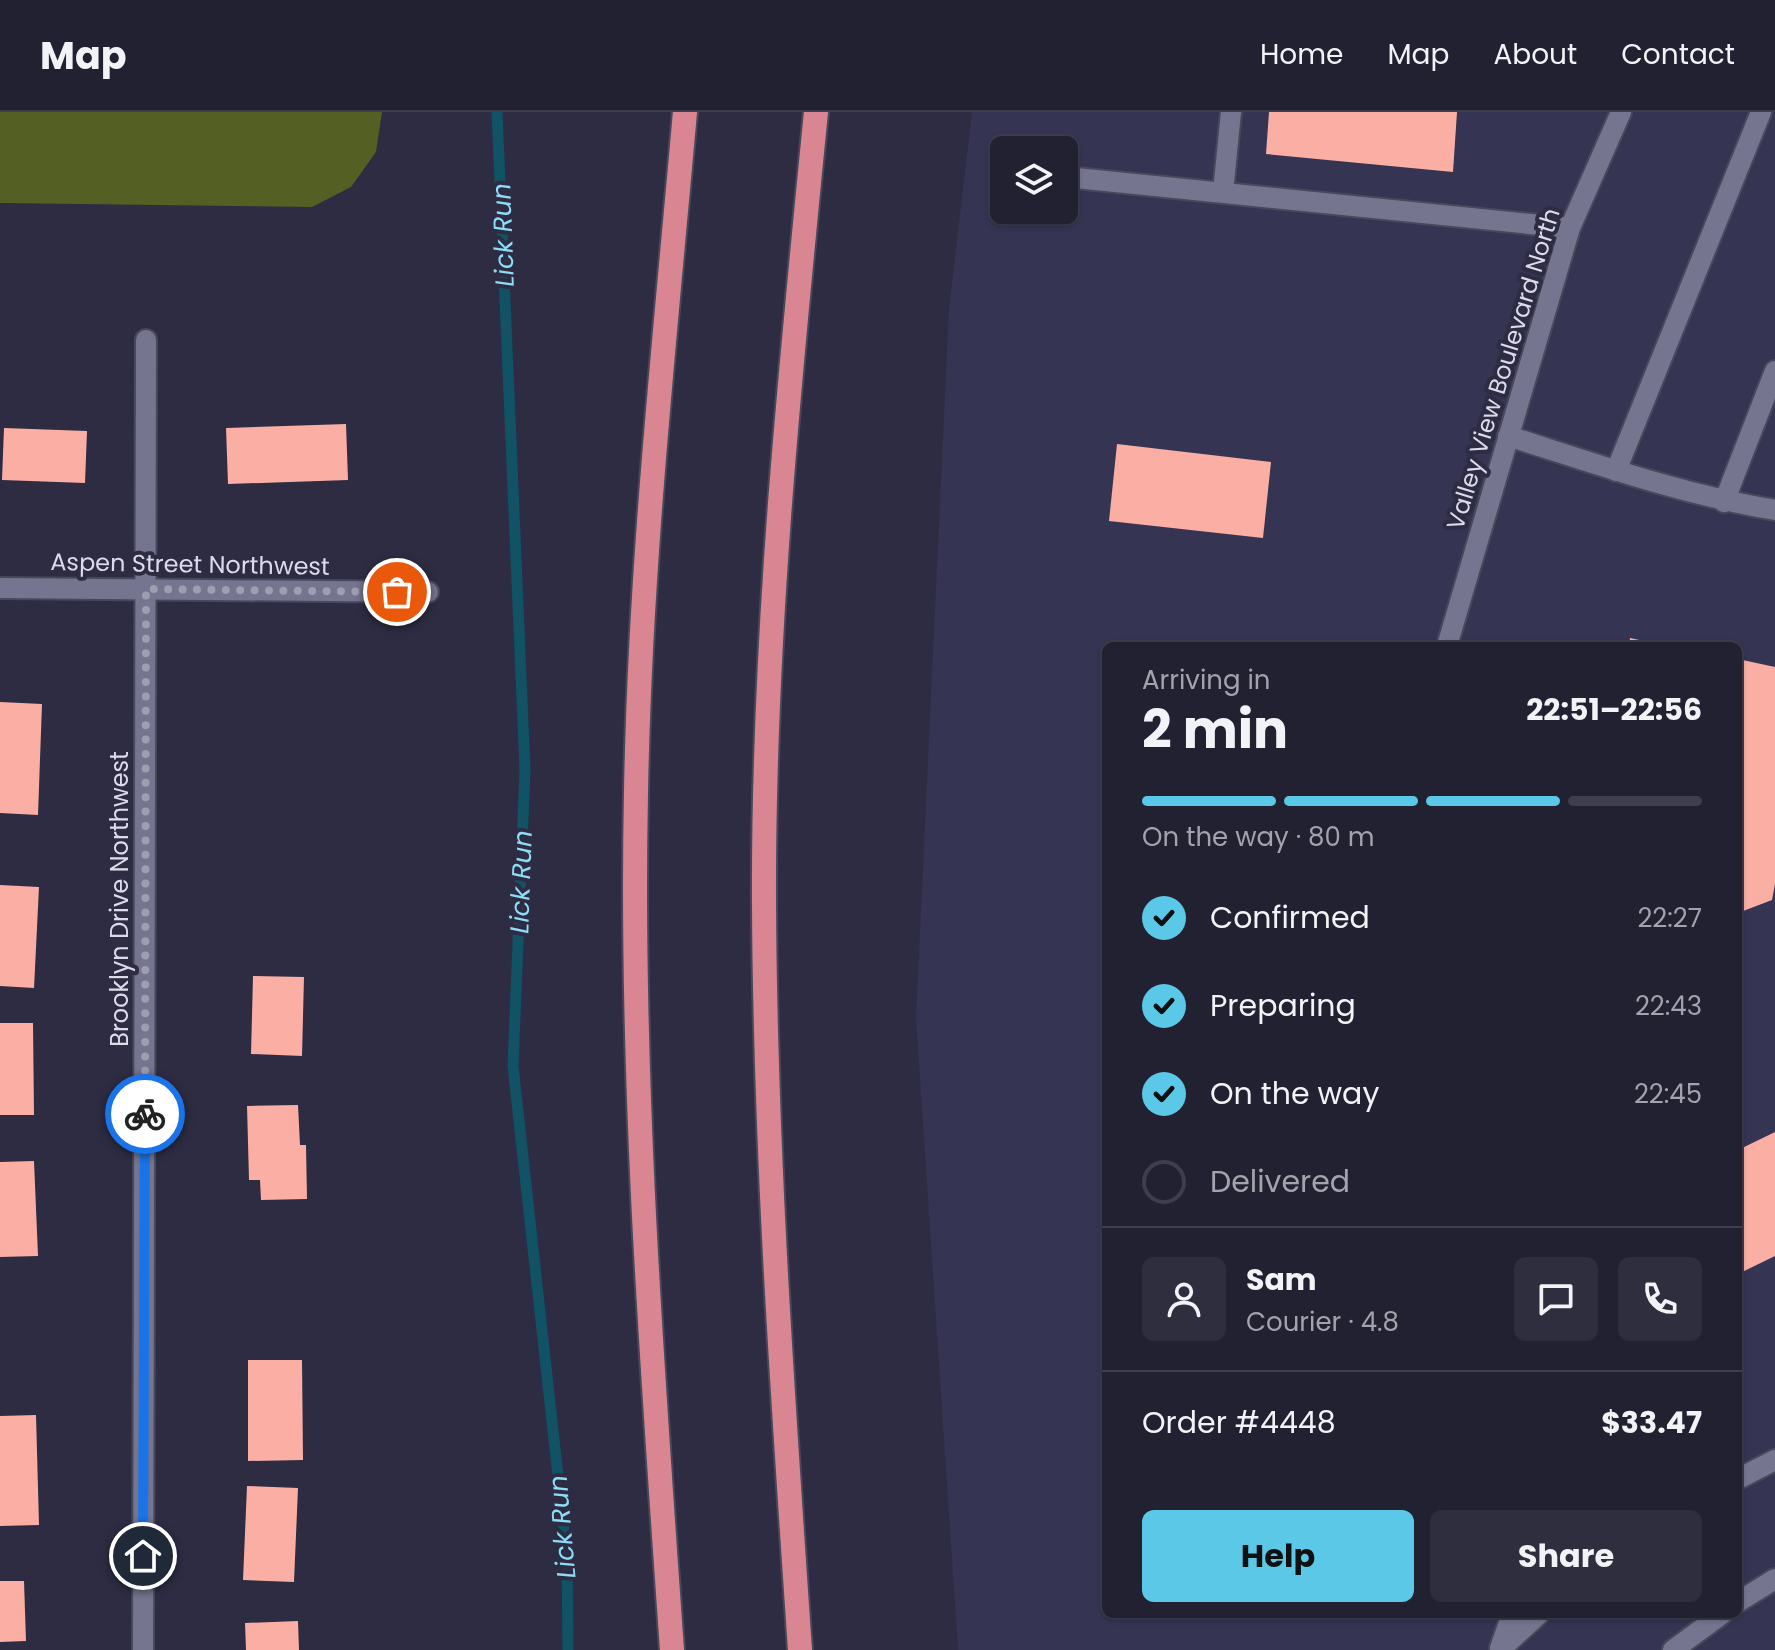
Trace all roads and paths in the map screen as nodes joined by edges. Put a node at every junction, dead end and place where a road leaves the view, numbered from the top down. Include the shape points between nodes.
1 (685, 112) edge
2 (816, 112) edge
3 (1231, 112) edge
4 (1621, 112) edge
5 (1761, 112) edge
6 (1078, 178) edge
7 (1223, 192) junction
8 (1570, 228) junction
9 (146, 340) dead end
10 (1775, 371) edge
11 (1508, 436) junction
12 (1616, 471) junction
13 (1724, 502) junction
14 (1775, 510) edge
15 (0, 588) edge
16 (146, 589) junction
17 (428, 592) dead end
18 (1448, 642) edge
19 (1775, 1460) edge
20 (1742, 1476) edge
21 (1775, 1579) edge
22 (1742, 1600) edge
23 (1511, 1618) edge
24 (1535, 1618) edge
25 (1717, 1618) edge
26 (143, 1650) edge
27 (672, 1650) edge
28 (800, 1650) edge
29 (1500, 1650) edge
30 (1673, 1650) edge

1 - 27 highway via 647,546 634,928 654,1392
2 - 28 highway via 772,615 764,898 771,1182
3 - 7 street
4 - 8 street, Valley View Boulevard North
5 - 12 street
6 - 7 street
7 - 8 street
8 - 11 street, Valley View Boulevard North
9 - 16 street, Brooklyn Drive Northwest
10 - 13 street
11 - 12 street
11 - 18 street, Valley View Boulevard North
12 - 13 street
13 - 14 street
15 - 16 street, Aspen Street Northwest
16 - 17 street, Aspen Street Northwest
16 - 26 street, Brooklyn Drive Northwest
19 - 20 street
21 - 22 street
23 - 29 street
24 - 29 street
25 - 30 street

